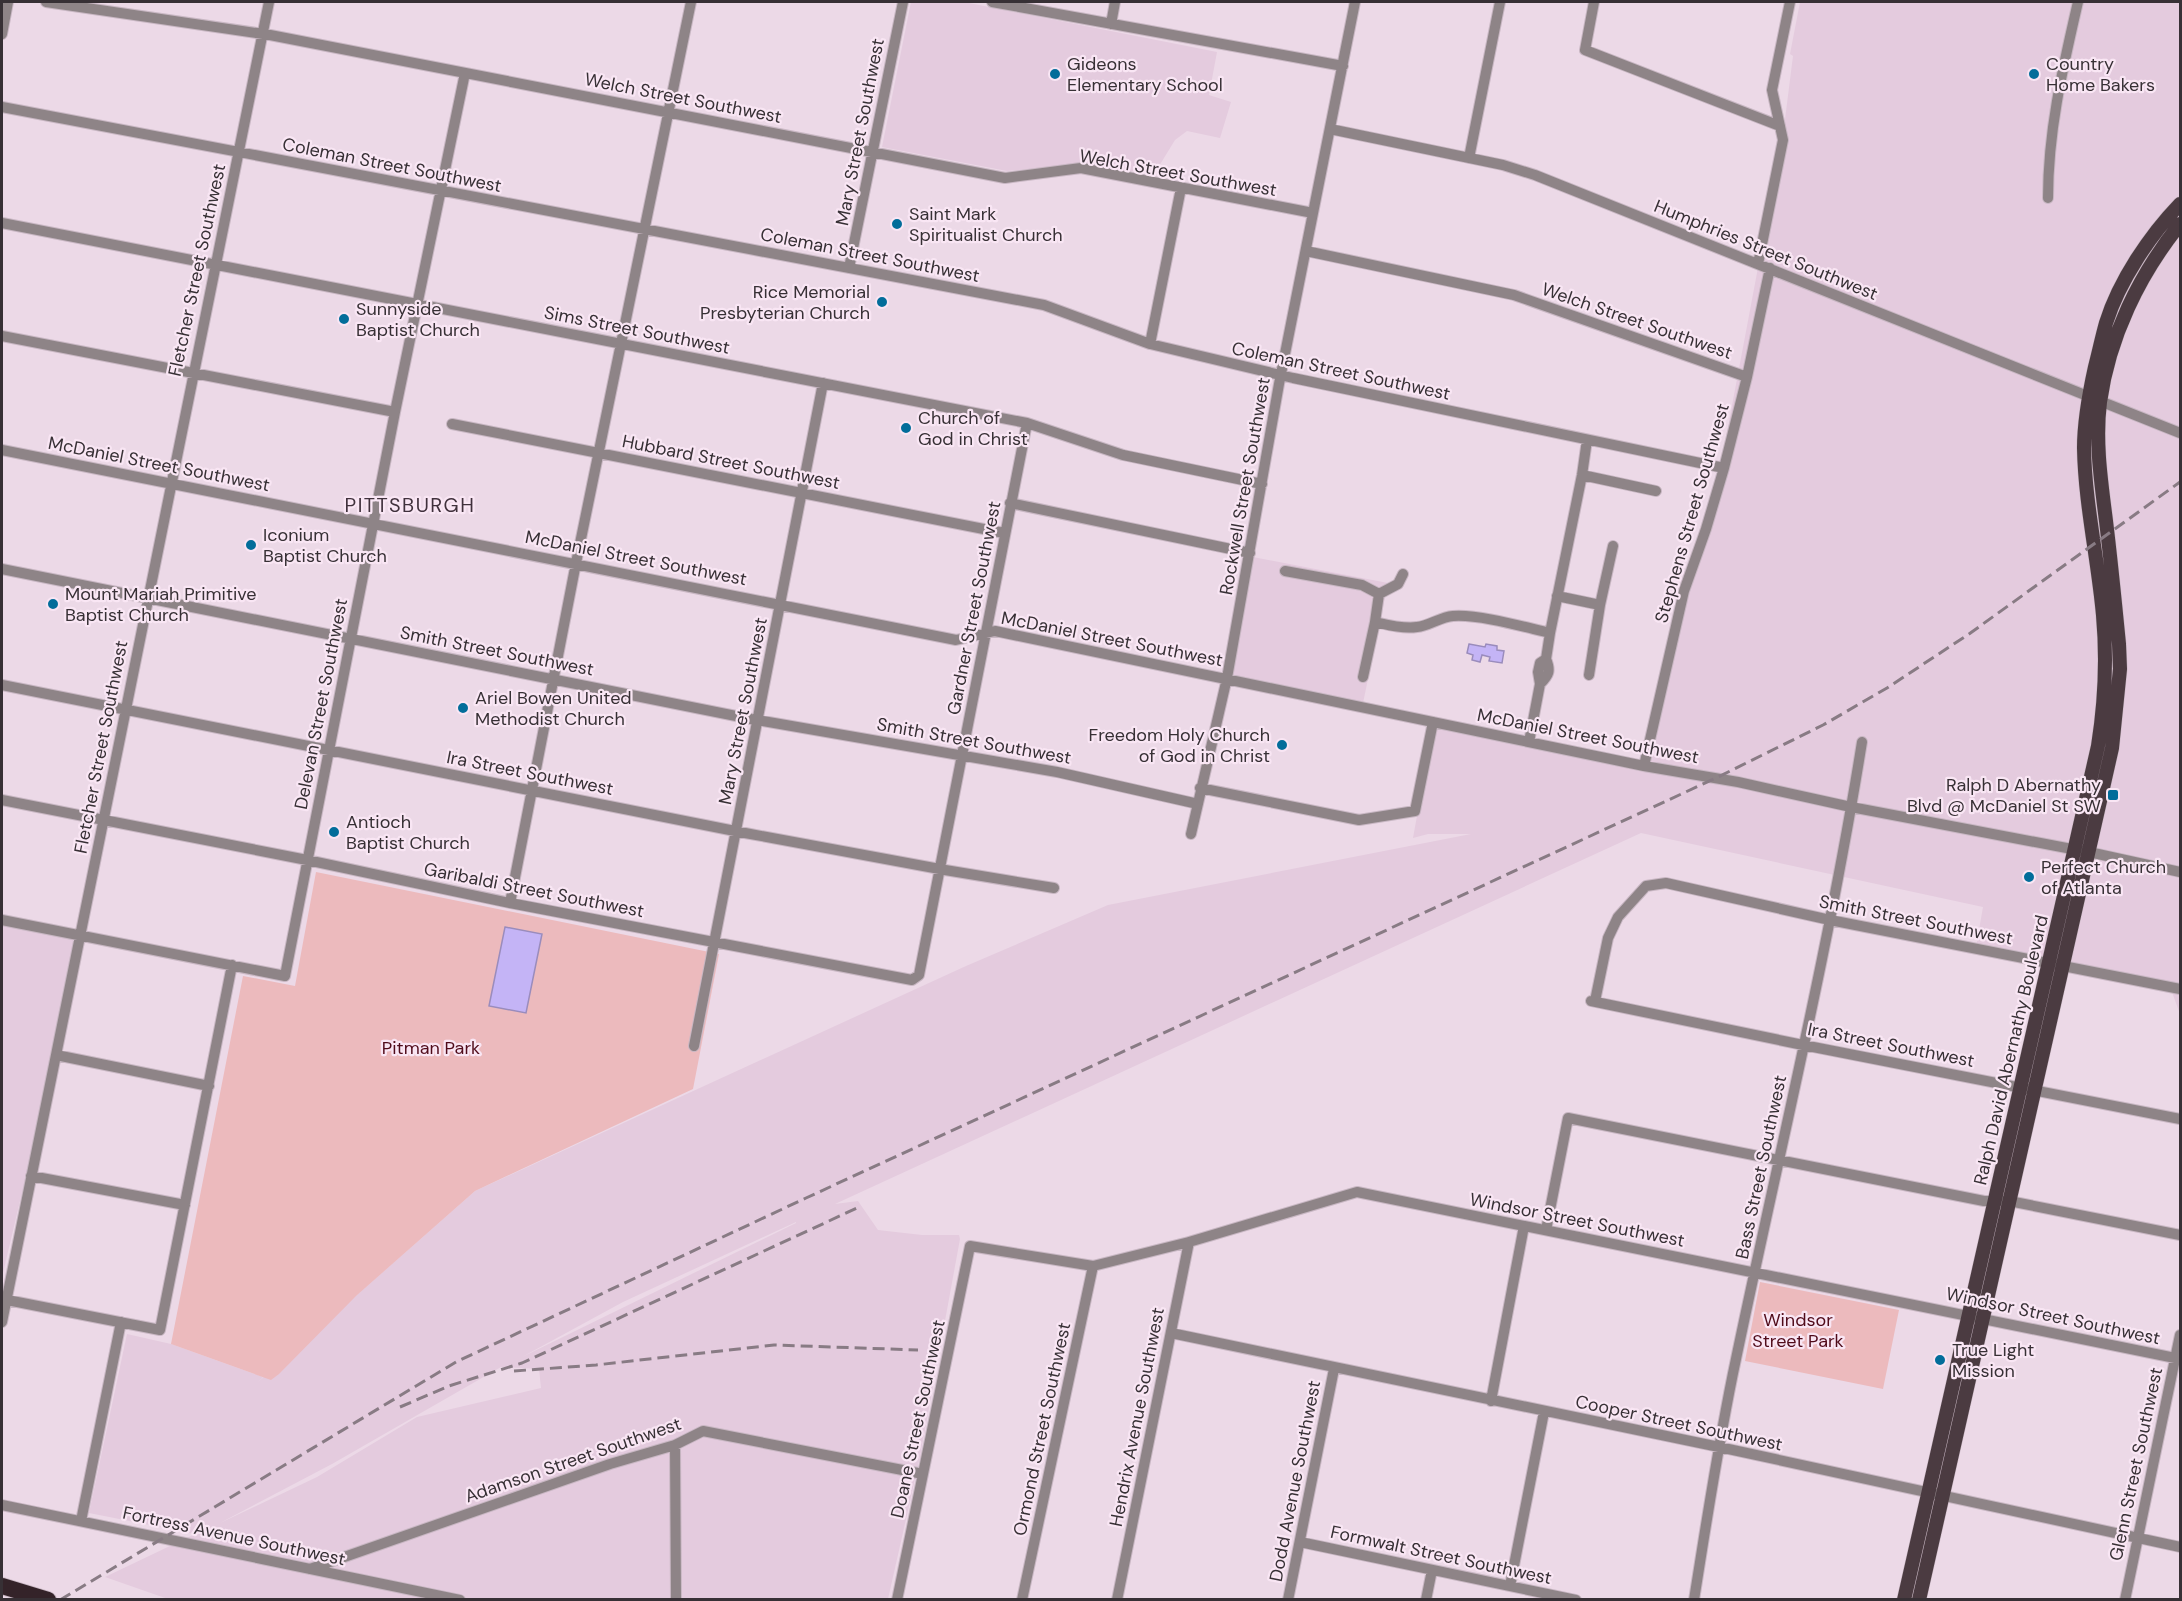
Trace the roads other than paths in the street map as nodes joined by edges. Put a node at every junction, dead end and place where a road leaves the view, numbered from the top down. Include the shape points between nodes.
1 (8, 2) edge
2 (46, 2) edge
3 (269, 2) edge
4 (691, 2) edge
5 (903, 2) edge
6 (992, 2) edge
7 (1115, 2) edge
8 (1355, 2) edge
9 (1500, 2) edge
10 (1594, 2) edge
11 (1790, 2) edge
12 (2078, 2) edge
13 (1111, 24) junction
14 (262, 33) junction
15 (2, 34) edge
16 (1343, 66) junction
17 (465, 73) junction
18 (2, 107) edge
19 (668, 112) junction
20 (1780, 126) junction
21 (1330, 129) junction
22 (873, 152) junction
23 (238, 153) junction
24 (1469, 158) junction
25 (1181, 188) junction
26 (441, 191) junction
27 (2048, 198) dead end
28 (2181, 204) edge
29 (1313, 213) junction
30 (2, 223) edge
31 (2181, 224) edge
32 (644, 229) junction
33 (1306, 251) junction
34 (1758, 264) junction
35 (215, 265) junction
36 (849, 268) junction
37 (1770, 268) junction
38 (417, 305) junction
39 (2, 336) edge
40 (621, 344) junction
41 (1150, 344) junction
42 (193, 373) junction
43 (1281, 376) junction
44 (1747, 377) junction
45 (824, 383) junction
46 (2094, 399) junction
47 (395, 412) junction
48 (1027, 423) junction
49 (452, 424) dead end
50 (2181, 433) edge
51 (1587, 440) junction
52 (2, 450) edge
53 (599, 453) junction
54 (1724, 468) junction
55 (1582, 475) junction
56 (170, 483) junction
57 (1262, 484) junction
58 (1656, 491) dead end
59 (802, 493) junction
60 (1011, 503) junction
61 (374, 523) junction
62 (1004, 533) junction
63 (1613, 546) dead end
64 (1250, 554) junction
65 (576, 563) junction
66 (2, 569) edge
67 (1285, 571) dead end
68 (1403, 574) dead end
69 (1379, 594) junction
70 (1557, 596) junction
71 (147, 598) junction
72 (781, 604) junction
73 (1600, 605) junction
74 (1375, 622) junction
75 (986, 633) junction
76 (1550, 633) junction
77 (351, 639) junction
78 (1589, 675) dead end
79 (1363, 677) dead end
80 (1227, 678) junction
81 (554, 679) junction
82 (2, 685) edge
83 (126, 710) junction
84 (759, 720) junction
85 (1433, 722) junction
86 (1862, 741) dead end
87 (1529, 742) junction
88 (329, 750) junction
89 (962, 755) junction
90 (1644, 766) junction
91 (1200, 788) junction
92 (532, 790) junction
93 (2, 800) edge
94 (1198, 804) junction
95 (1851, 807) junction
96 (104, 820) junction
97 (736, 831) junction
98 (1191, 834) dead end
99 (2082, 851) junction
100 (307, 860) junction
101 (940, 869) junction
102 (2181, 872) edge
103 (1054, 888) dead end
104 (510, 903) junction
105 (2, 920) edge
106 (1830, 920) junction
107 (80, 935) junction
108 (714, 942) junction
109 (2048, 963) junction
110 (232, 965) junction
111 (2063, 966) junction
112 (919, 975) joint
113 (2181, 989) edge
114 (1593, 1001) joint
115 (1803, 1045) junction
116 (693, 1046) dead end
117 (56, 1055) junction
118 (209, 1086) junction
119 (2020, 1086) junction
120 (2035, 1089) junction
121 (2181, 1119) edge
122 (1779, 1161) junction
123 (31, 1176) junction
124 (2002, 1201) junction
125 (185, 1205) junction
126 (1524, 1226) junction
127 (1546, 1230) junction
128 (2181, 1235) edge
129 (1189, 1242) junction
130 (970, 1246) joint
131 (1093, 1266) junction
132 (1755, 1273) junction
133 (4, 1299) edge
134 (1969, 1315) junction
135 (1984, 1318) junction
136 (2, 1322) edge
137 (121, 1322) junction
138 (1171, 1333) junction
139 (2181, 1335) edge
140 (2178, 1358) edge
141 (1334, 1369) junction
142 (1491, 1401) junction
143 (1544, 1412) junction
144 (675, 1445) junction
145 (1719, 1448) junction
146 (923, 1474) junction
147 (1929, 1492) junction
148 (1943, 1496) junction
149 (2, 1505) edge
150 (81, 1521) junction
151 (2138, 1538) junction
152 (1300, 1542) junction
153 (2181, 1547) edge
154 (310, 1569) junction
155 (1432, 1570) junction
156 (2, 1586) edge
157 (1510, 1586) junction
158 (48, 1599) edge
159 (460, 1599) edge
160 (676, 1599) edge
161 (897, 1599) edge
162 (1022, 1599) edge
163 (1117, 1599) edge
164 (1288, 1599) edge
165 (1426, 1599) edge
166 (1576, 1599) edge
167 (1694, 1599) edge
168 (1904, 1599) edge
169 (1919, 1599) edge
170 (2125, 1599) edge

1 - 15 street
2 - 14 street, Welch Street Southwest
3 - 14 street, Fletcher Street Southwest
4 - 19 street
5 - 22 street, Mary Street Southwest
6 - 13 street
7 - 13 street
8 - 16 street, Rockwell Street Southwest
9 - 24 street
10 - 20 street via 1585,50
11 - 20 street via 1772,90
12 - 27 street via 2055,102
13 - 16 street
14 - 17 street, Welch Street Southwest
14 - 23 street, Fletcher Street Southwest
16 - 21 street, Rockwell Street Southwest
17 - 19 street, Welch Street Southwest
17 - 26 street, Delevan Street Southwest
18 - 23 street, Coleman Street Southwest
19 - 22 street, Welch Street Southwest
19 - 32 street
20 - 34 street via 1783,140
21 - 24 street, Humphries Street Southwest
21 - 29 street, Rockwell Street Southwest
22 - 25 street, Welch Street Southwest via 1005,178 1082,168
22 - 36 street, Mary Street Southwest
23 - 26 street, Coleman Street Southwest
23 - 35 street, Fletcher Street Southwest
24 - 34 street, Humphries Street Southwest via 1535,175
25 - 29 street, Welch Street Southwest
25 - 41 street
26 - 32 street, Coleman Street Southwest
26 - 38 street, Delevan Street Southwest
28 - 46 main road, Ralph David Abernathy Boulevard via 2126,276 2107,321
29 - 33 street, Rockwell Street Southwest
30 - 35 street, Sims Street Southwest
31 - 46 main road, Ralph David Abernathy Boulevard via 2153,262 2123,319
32 - 36 street, Coleman Street Southwest
32 - 40 street
33 - 43 street, Rockwell Street Southwest
33 - 44 street, Welch Street Southwest via 1514,295
34 - 37 street, Humphries Street Southwest
35 - 38 street, Sims Street Southwest
35 - 42 street, Fletcher Street Southwest
36 - 41 street, Coleman Street Southwest via 1044,305
37 - 44 street, Stephens Street Southwest
37 - 46 street, Humphries Street Southwest
38 - 40 street, Sims Street Southwest
38 - 47 street, Delevan Street Southwest
39 - 42 street
40 - 45 street, Sims Street Southwest
40 - 53 street
41 - 43 street, Coleman Street Southwest
42 - 47 street
42 - 56 street, Fletcher Street Southwest
43 - 51 street, Coleman Street Southwest
43 - 57 street, Rockwell Street Southwest
44 - 54 street, Stephens Street Southwest
45 - 48 street, Sims Street Southwest
45 - 59 street, Mary Street Southwest
46 - 50 street, Humphries Street Southwest
46 - 99 main road, Ralph David Abernathy Boulevard via 2085,429 2085,471 2103,614 2105,682
47 - 61 street, Delevan Street Southwest
48 - 57 street, Sims Street Southwest via 1124,455
48 - 60 street, Gardner Street Southwest
49 - 53 street, Hubbard Street Southwest
51 - 54 street, Coleman Street Southwest
51 - 55 street
52 - 56 street, McDaniel Street Southwest
53 - 59 street, Hubbard Street Southwest
53 - 65 street
54 - 90 street, Stephens Street Southwest via 1684,591
55 - 58 street
55 - 70 street
56 - 61 street, McDaniel Street Southwest
56 - 71 street, Fletcher Street Southwest
57 - 64 street, Rockwell Street Southwest
59 - 62 street, Hubbard Street Southwest
59 - 72 street, Mary Street Southwest
60 - 62 street, Gardner Street Southwest
60 - 64 street
61 - 65 street, McDaniel Street Southwest
61 - 77 street, Delevan Street Southwest
62 - 75 street, Gardner Street Southwest
63 - 73 street
64 - 80 street, Rockwell Street Southwest
65 - 72 street, McDaniel Street Southwest
65 - 81 street
66 - 71 street, Smith Street Southwest
67 - 69 street via 1362,585
68 - 69 street via 1398,584
69 - 74 street
70 - 73 street
70 - 76 street
71 - 77 street, Smith Street Southwest
71 - 83 street, Fletcher Street Southwest
72 - 75 street, McDaniel Street Southwest via 956,640
72 - 84 street, Mary Street Southwest
73 - 78 street
74 - 76 street via 1418,627 1454,616
74 - 79 street
75 - 80 street, McDaniel Street Southwest via 995,631
75 - 89 street, Gardner Street Southwest
76 - 87 street via 1546,659 1540,663 1538,672 1540,684
77 - 81 street, Smith Street Southwest
77 - 88 street, Delevan Street Southwest
80 - 85 street, McDaniel Street Southwest
80 - 91 street, Rockwell Street Southwest
81 - 84 street, Smith Street Southwest
81 - 92 street
82 - 83 street, Ira Street Southwest
83 - 88 street, Ira Street Southwest
83 - 96 street, Fletcher Street Southwest
84 - 89 street, Smith Street Southwest
84 - 97 street, Mary Street Southwest
85 - 87 street, McDaniel Street Southwest
85 - 91 street via 1415,812 1359,820
86 - 95 street, Bass Street Southwest
87 - 90 street, McDaniel Street Southwest
88 - 92 street, Ira Street Southwest
88 - 100 street, Delevan Street Southwest
89 - 94 street, Smith Street Southwest
89 - 101 street, Gardner Street Southwest
90 - 95 street, McDaniel Street Southwest
91 - 94 street, Rockwell Street Southwest
92 - 97 street, Ira Street Southwest
92 - 104 street
93 - 96 street, Garibaldi Street Southwest
94 - 98 street, Rockwell Street Southwest
95 - 99 street, McDaniel Street Southwest
95 - 106 street, Bass Street Southwest
96 - 100 street, Garibaldi Street Southwest
96 - 107 street, Fletcher Street Southwest
97 - 101 street, Ira Street Southwest
97 - 108 street, Mary Street Southwest
99 - 102 street, McDaniel Street Southwest
99 - 109 main road, Ralph David Abernathy Boulevard
99 - 111 main road, Ralph David Abernathy Boulevard
100 - 104 street, Garibaldi Street Southwest
100 - 110 street, Delevan Street Southwest via 285,976
101 - 103 street, Ira Street Southwest
101 - 112 street, Gardner Street Southwest
104 - 108 street, Garibaldi Street Southwest
105 - 107 street
106 - 109 street, Smith Street Southwest
106 - 114 street, Smith Street Southwest via 1666,883 1646,886 1618,917 1608,938
106 - 115 street, Bass Street Southwest
107 - 110 street
107 - 117 street, Fletcher Street Southwest
108 - 112 street, Garibaldi Street Southwest via 912,980
108 - 116 street, Mary Street Southwest
109 - 111 street, Smith Street Southwest
109 - 119 main road, Ralph David Abernathy Boulevard
110 - 118 street
111 - 113 street, Smith Street Southwest
111 - 120 main road, Ralph David Abernathy Boulevard
114 - 115 street, Ira Street Southwest
115 - 119 street, Ira Street Southwest
115 - 122 street, Bass Street Southwest
117 - 118 street
117 - 123 street, Fletcher Street Southwest
118 - 125 street
119 - 120 street, Ira Street Southwest
119 - 124 main road, Ralph David Abernathy Boulevard
120 - 121 street, Ira Street Southwest
120 - 124 main road, Ralph David Abernathy Boulevard
122 - 124 street
122 - 127 street via 1568,1118
122 - 132 street, Bass Street Southwest
123 - 125 street
123 - 133 street, Fletcher Street Southwest
124 - 128 street
124 - 134 main road, Ralph David Abernathy Boulevard
124 - 135 main road, Ralph David Abernathy Boulevard
125 - 137 street via 160,1330
126 - 127 street, Windsor Street Southwest
126 - 129 street, Windsor Street Southwest via 1357,1192
126 - 142 street
127 - 132 street, Windsor Street Southwest
129 - 131 street, Windsor Street Southwest
129 - 138 street, Hendrix Avenue Southwest
130 - 131 street, Windsor Street Southwest
130 - 146 street, Doane Street Southwest
131 - 162 street, Ormond Street Southwest
132 - 134 street, Windsor Street Southwest
132 - 145 street, Bass Street Southwest
133 - 136 street, Fletcher Street Southwest
133 - 137 street
134 - 135 street, Windsor Street Southwest
134 - 147 main road, Ralph David Abernathy Boulevard
135 - 140 street, Windsor Street Southwest
135 - 148 main road, Ralph David Abernathy Boulevard
137 - 150 street
138 - 141 street, Cooper Street Southwest
138 - 163 street, Hendrix Avenue Southwest
139 - 140 street, Glenn Street Southwest
140 - 151 street, Glenn Street Southwest
141 - 142 street, Cooper Street Southwest
141 - 152 street, Dodd Avenue Southwest
142 - 143 street, Cooper Street Southwest
143 - 145 street, Cooper Street Southwest
143 - 157 street
144 - 146 street, Adamson Street Southwest via 703,1431
144 - 154 street, Adamson Street Southwest
144 - 160 street
145 - 147 street, Cooper Street Southwest
145 - 167 street, Bass Street Southwest
146 - 161 street, Doane Street Southwest
147 - 148 street, Cooper Street Southwest
147 - 168 main road, Ralph David Abernathy Boulevard
148 - 151 street, Cooper Street Southwest
148 - 169 main road, Ralph David Abernathy Boulevard
149 - 150 street, Fortress Avenue Southwest
150 - 154 street, Fortress Avenue Southwest
151 - 153 street, Cooper Street Southwest
151 - 170 street, Glenn Street Southwest
152 - 155 street, Formwalt Street Southwest
152 - 164 street, Dodd Avenue Southwest
154 - 159 street, Fortress Avenue Southwest
155 - 157 street, Formwalt Street Southwest
155 - 165 street
156 - 158 highway
157 - 166 street, Formwalt Street Southwest

